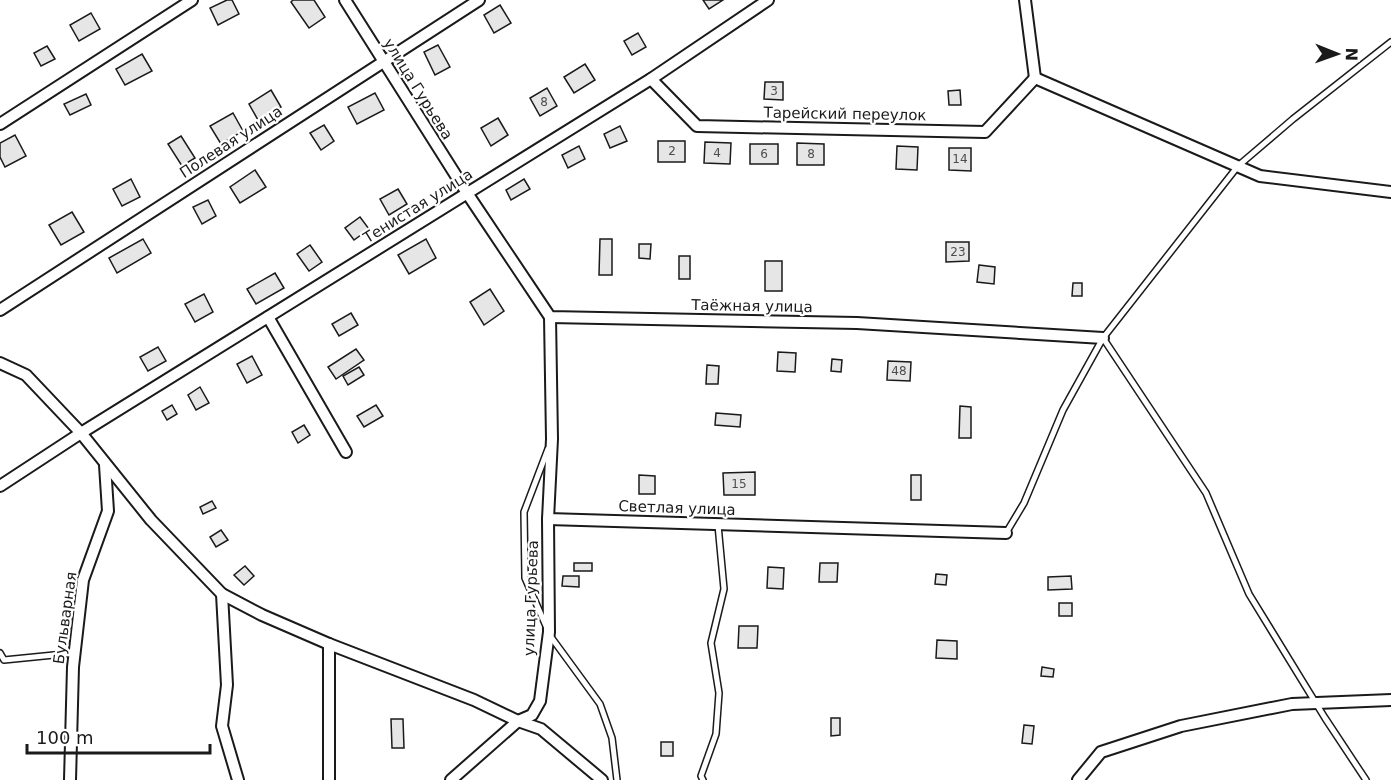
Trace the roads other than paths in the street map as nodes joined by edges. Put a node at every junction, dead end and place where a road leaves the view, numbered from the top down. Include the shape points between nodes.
1 (192, 0) edge
2 (345, 0) edge
3 (480, 0) edge
4 (768, 0) edge
5 (1025, 0) edge
6 (1391, 42) edge
7 (383, 61) junction
8 (1035, 78) junction
9 (651, 79) junction
10 (0, 124) edge
11 (1238, 166) junction
12 (1391, 192) edge
13 (467, 193) junction
14 (0, 310) edge
15 (268, 317) junction
16 (550, 317) junction
17 (1103, 339) junction
18 (0, 363) edge
19 (81, 433) junction
20 (552, 440) junction
21 (346, 452) dead end
22 (105, 465) junction
23 (0, 486) edge
24 (548, 519) junction
25 (718, 525) junction
26 (1006, 533) joint
27 (222, 594) junction
28 (549, 632) junction
29 (329, 644) junction
30 (0, 652) edge
31 (74, 653) junction
32 (1391, 700) edge
33 (1316, 703) junction
34 (518, 721) junction
35 (70, 780) edge
36 (238, 780) edge
37 (329, 780) edge
38 (451, 780) edge
39 (602, 780) edge
40 (618, 780) edge
41 (703, 780) edge
42 (1078, 780) edge
43 (1366, 780) edge

1 - 10 street
2 - 7 street, улица Гурьева
3 - 7 street, Полевая улица
4 - 9 street, Тенистая улица
5 - 8 street
6 - 11 lane
7 - 13 street, улица Гурьева
7 - 14 street, Полевая улица
8 - 9 street, Тарейский переулок via 985,132 697,126
8 - 11 street
9 - 13 street, Тенистая улица
11 - 12 street via 1260,176
11 - 17 lane
13 - 15 street, Тенистая улица
13 - 16 street
15 - 19 street, Тенистая улица
15 - 21 street
16 - 17 street, Таёжная улица via 857,323
16 - 20 street
17 - 26 lane via 1063,410 1024,503
17 - 33 lane via 1206,493 1249,594
18 - 19 street via 26,375
19 - 22 street
19 - 23 street, Тенистая улица
20 - 24 street
20 - 28 lane via 524,512 525,578
22 - 27 street
22 - 31 street, Бульварная via 108,511 83,580
24 - 25 street, Светлая улица
24 - 28 street, улица Гурьева
25 - 26 street, Светлая улица
25 - 41 lane via 724,589 711,643 719,693 716,734 701,776
27 - 29 street
27 - 36 street via 227,685 222,726
28 - 34 street, улица Гурьева via 540,701 532,715
28 - 40 lane via 600,705 612,738
29 - 34 street
29 - 37 street
30 - 31 lane via 4,660
31 - 35 street, Бульварная
32 - 33 street
33 - 42 street via 1292,704 1181,726 1101,752
33 - 43 lane
34 - 38 street, улица Гурьева
34 - 39 street via 541,729

